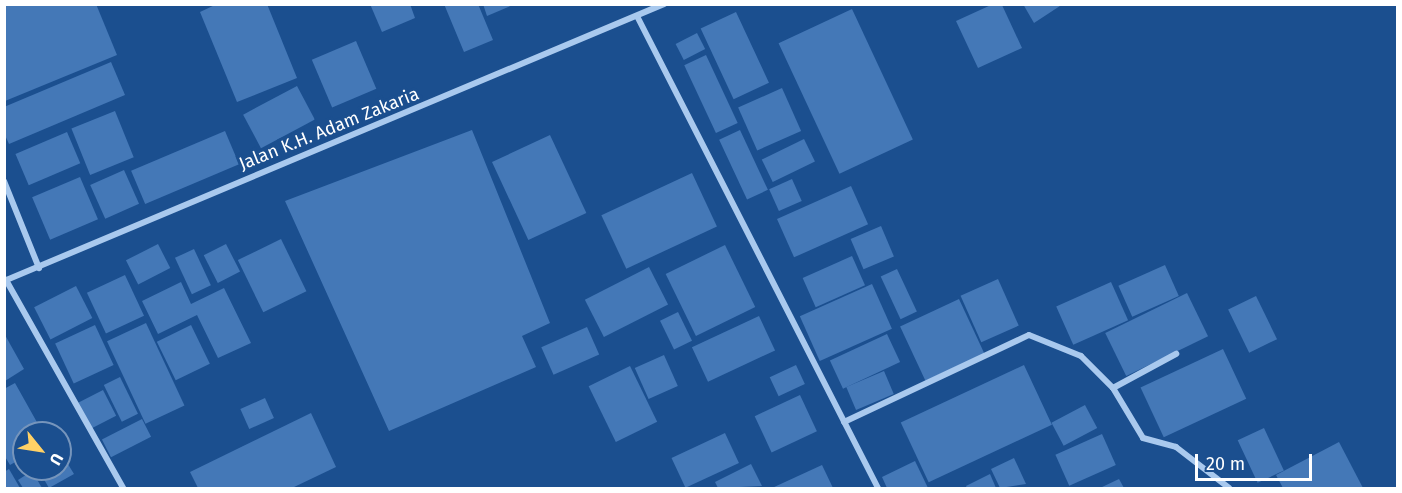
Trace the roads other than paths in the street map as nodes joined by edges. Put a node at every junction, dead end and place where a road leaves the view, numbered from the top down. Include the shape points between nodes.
1 (663, 4) edge
2 (638, 18) junction
3 (4, 181) edge
4 (39, 268) junction
5 (5, 281) edge
6 (1176, 354) dead end
7 (1113, 388) junction
8 (844, 422) junction
9 (123, 489) edge
10 (878, 489) edge
11 (1229, 489) edge

1 - 2 street, Jalan K.H. Adam Zakaria
2 - 4 street, Jalan K.H. Adam Zakaria
2 - 8 street
3 - 4 street
4 - 5 street, Jalan K.H. Adam Zakaria
5 - 9 street
6 - 7 street
7 - 8 street via 1081,356 1029,335
7 - 11 street via 1143,438 1176,447
8 - 10 street

